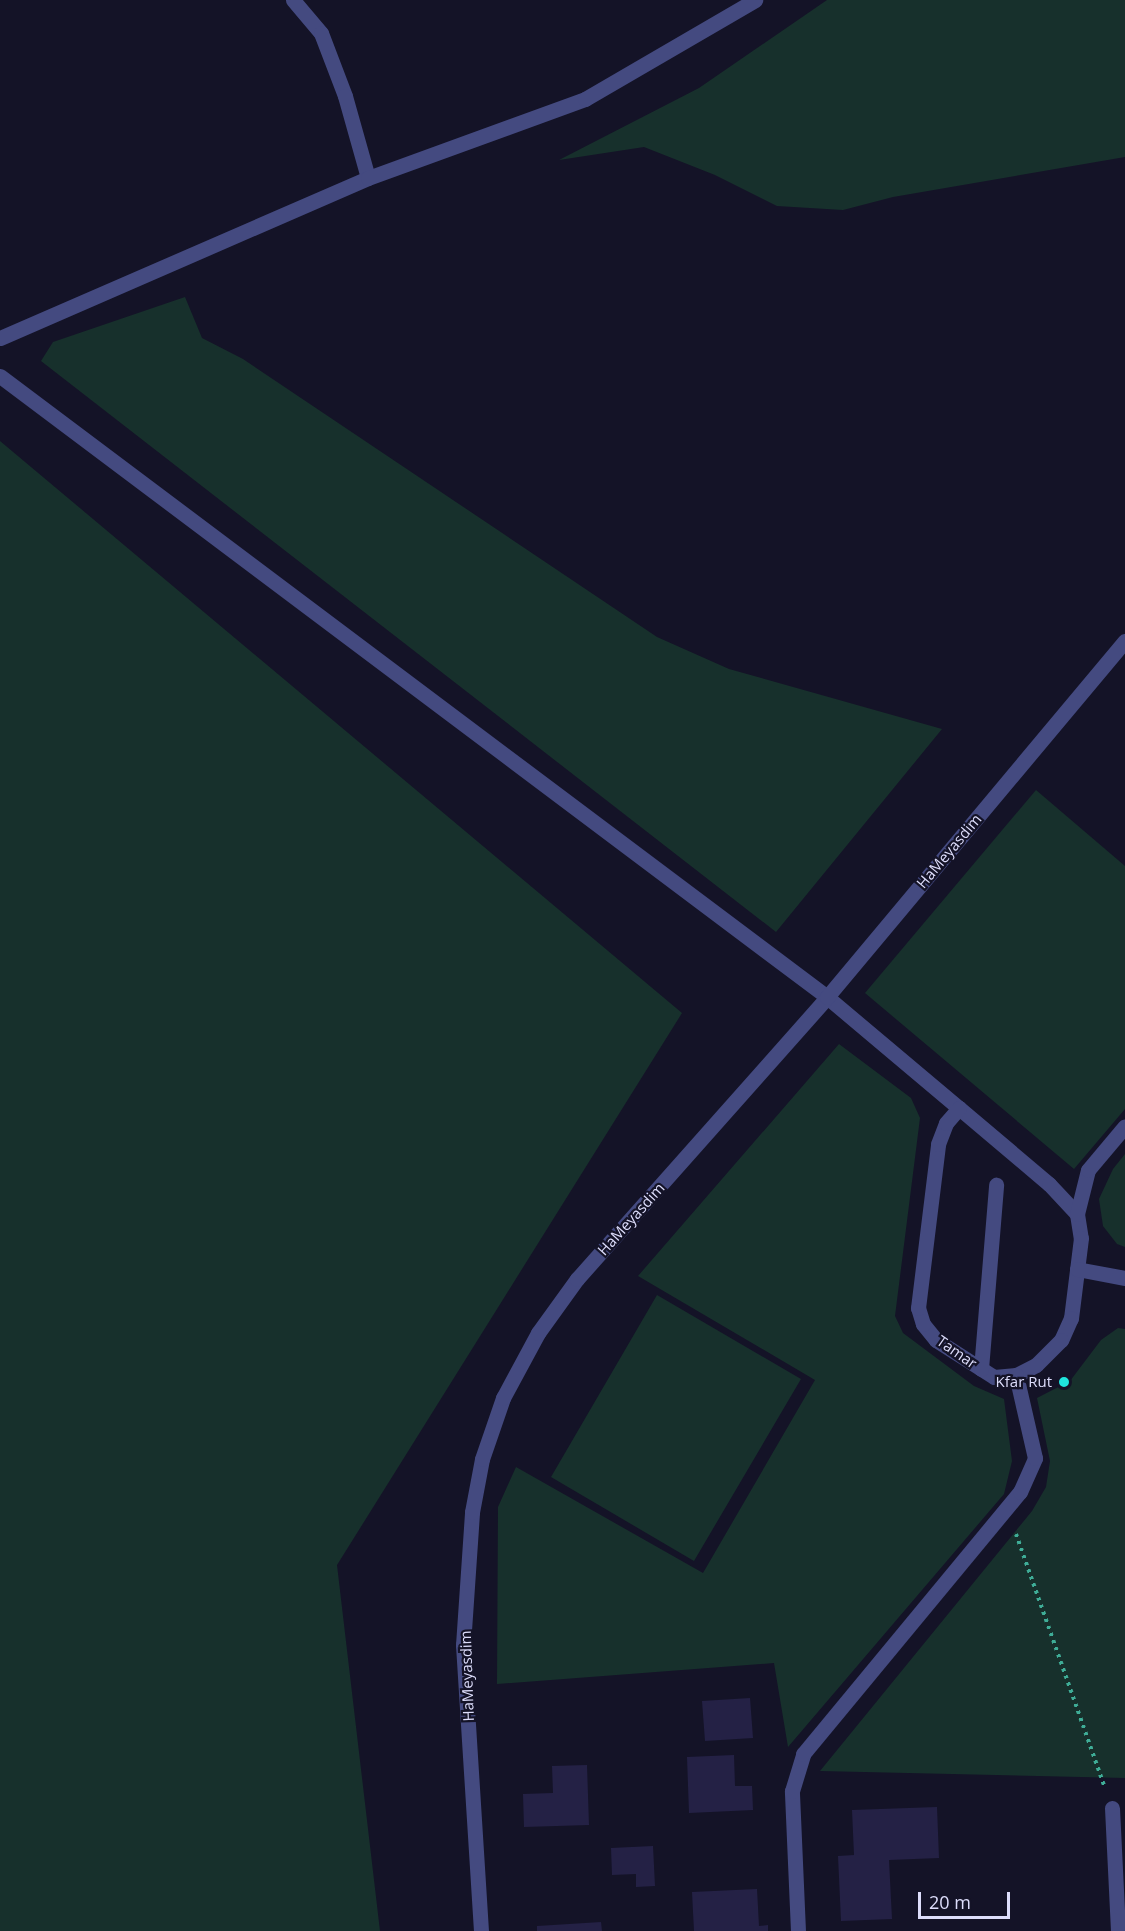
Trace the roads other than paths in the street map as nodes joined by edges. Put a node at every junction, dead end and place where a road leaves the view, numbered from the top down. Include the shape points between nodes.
1 (293, 0) edge
2 (755, 0) edge
3 (368, 178) junction
4 (0, 338) edge
5 (0, 376) edge
6 (1125, 641) edge
7 (827, 997) junction
8 (958, 1108) junction
9 (1125, 1126) edge
10 (996, 1185) dead end
11 (1077, 1215) junction
12 (1077, 1269) junction
13 (1125, 1278) edge
14 (981, 1369) junction
15 (1016, 1375) junction
16 (1112, 1808) road end
17 (481, 1931) edge
18 (798, 1931) edge
19 (1118, 1931) edge

1 - 3 street via 321,33 345,96
2 - 3 street via 585,99
3 - 4 street
5 - 7 street
6 - 7 street, HaMeyasdim
7 - 8 street
7 - 17 street, HaMeyasdim via 578,1279 538,1333 503,1398 482,1459 472,1512 464,1633
8 - 11 street via 1049,1184
8 - 14 street, Tamar via 946,1123 938,1144 918,1308 923,1324 936,1340
9 - 11 street via 1088,1170
10 - 14 street
11 - 12 street via 1081,1238
12 - 13 street
12 - 15 street via 1071,1318 1061,1340 1036,1365
14 - 15 street, Tamar via 994,1377
15 - 18 street via 1035,1458 1020,1492 802,1754 792,1791
16 - 19 street

